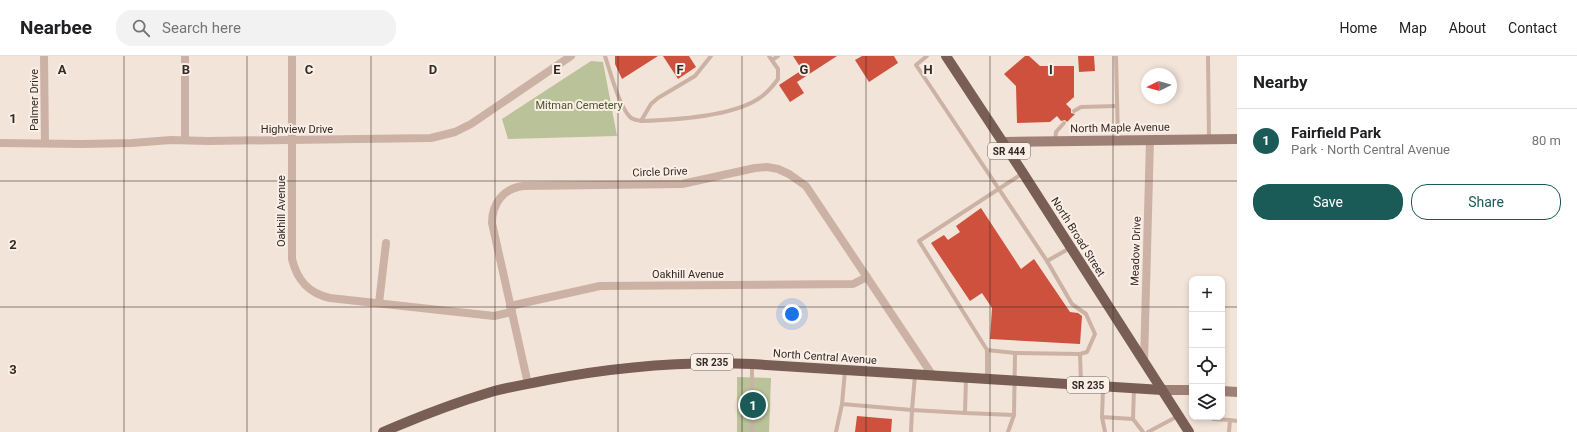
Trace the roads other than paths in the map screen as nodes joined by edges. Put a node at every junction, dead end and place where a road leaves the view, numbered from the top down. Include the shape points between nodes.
1 (44, 56) edge
2 (185, 56) edge
3 (292, 56) edge
4 (571, 56) edge
5 (606, 56) edge
6 (711, 56) edge
7 (778, 56) edge
8 (927, 56) edge
9 (1116, 56) edge
10 (1208, 56) edge
11 (771, 58) edge
12 (949, 58) edge
13 (1117, 106) junction
14 (1074, 112) dead end
15 (641, 120) junction
16 (1064, 123) dead end
17 (1208, 139) junction
18 (1237, 139) edge
19 (185, 140) junction
20 (292, 140) junction
21 (1118, 140) junction
22 (1150, 140) junction
23 (1056, 141) junction
24 (1003, 142) junction
25 (0, 143) edge
26 (45, 143) junction
27 (1023, 173) junction
28 (998, 190) junction
29 (386, 242) dead end
30 (1070, 248) junction
31 (1046, 260) junction
32 (867, 277) junction
33 (379, 303) junction
34 (511, 309) junction
35 (987, 350) junction
36 (1015, 353) junction
37 (1080, 354) junction
38 (1144, 362) junction
39 (752, 364) junction
40 (845, 370) junction
41 (915, 375) junction
42 (933, 376) junction
43 (966, 378) junction
44 (987, 379) junction
45 (1015, 381) junction
46 (528, 384) junction
47 (1081, 384) junction
48 (1103, 386) junction
49 (1134, 388) junction
50 (1162, 390) junction
51 (1189, 390) edge
52 (1225, 391) edge
53 (1237, 392) edge
54 (842, 404) junction
55 (912, 410) junction
56 (964, 413) junction
57 (1014, 415) junction
58 (1178, 415) junction
59 (1102, 417) junction
60 (1133, 419) junction
61 (1225, 420) edge
62 (1230, 420) junction
63 (1237, 420) edge
64 (383, 432) edge
65 (752, 432) edge
66 (836, 432) edge
67 (911, 432) edge
68 (1008, 432) edge
69 (1104, 432) edge
70 (1143, 432) edge
71 (1148, 432) edge
72 (1189, 432) edge
73 (1229, 432) edge

1 - 26 street, Palmer Drive
2 - 19 street
3 - 20 street, Oakhill Avenue
4 - 20 street, Highview Drive via 455,132 431,138
5 - 15 lane via 627,113 634,120
6 - 15 lane via 694,76 651,104
7 - 11 lane
8 - 28 lane via 916,65
9 - 13 lane
10 - 17 lane
11 - 15 lane via 778,69 778,79 760,98 744,106 688,118
12 - 24 main road, North Broad Street / SR 444
13 - 14 lane via 1081,106
13 - 21 lane
16 - 23 lane via 1056,132
17 - 18 main road, North Maple Avenue
17 - 22 main road, North Maple Avenue
19 - 20 street, Highview Drive
19 - 26 street, Highview Drive
20 - 33 street, Oakhill Avenue via 292,259 297,275 308,288 322,296
21 - 22 main road, North Maple Avenue
21 - 23 main road, North Maple Avenue
22 - 38 street, Meadow Drive
23 - 24 main road, North Maple Avenue
24 - 27 main road, North Broad Street / SR 444
25 - 26 street, Highview Drive
27 - 28 lane
27 - 30 main road, North Broad Street / SR 444
28 - 31 lane
28 - 35 lane via 919,241
29 - 33 street
30 - 31 lane
30 - 38 main road, North Broad Street / SR 444
31 - 37 lane via 1072,304 1086,314 1094,334 1088,352
32 - 34 street, Oakhill Avenue via 853,284 600,286
32 - 34 street, Circle Drive via 806,186 778,169 755,168 682,184 524,186 505,193 494,206 492,215
32 - 42 street, Circle Drive
33 - 34 street, Oakhill Avenue via 494,316
34 - 46 street, Circle Drive
35 - 36 lane
35 - 44 lane
36 - 37 lane
36 - 45 lane
37 - 47 lane
38 - 50 main road, North Broad Street / SR 444
39 - 40 main road, North Central Avenue / SR 235
39 - 46 main road, North Central Avenue / SR 235 via 710,362 645,366 605,370
39 - 65 lane
40 - 41 main road, North Central Avenue / SR 235
40 - 54 lane
41 - 42 main road, North Central Avenue / SR 235
41 - 55 lane
42 - 43 main road, North Central Avenue / SR 235
43 - 44 main road, North Central Avenue / SR 235
43 - 56 lane
44 - 45 main road, North Central Avenue / SR 235
45 - 47 main road, North Central Avenue / SR 235
45 - 57 lane
46 - 64 main road, North Central Avenue / SR 235 via 461,402
47 - 48 main road, North Central Avenue / SR 235
48 - 49 main road, North Central Avenue / SR 235
48 - 59 lane
49 - 50 main road, North Central Avenue / SR 235
49 - 60 lane
50 - 51 main road, North Central Avenue
50 - 58 main road, North Broad Street
52 - 53 main road
54 - 55 lane
54 - 66 lane
55 - 56 lane
55 - 67 lane
56 - 57 lane
57 - 68 lane
58 - 71 lane
58 - 72 main road, North Broad Street
59 - 60 lane
59 - 69 lane
60 - 70 lane
61 - 62 lane
62 - 63 lane
62 - 73 lane

